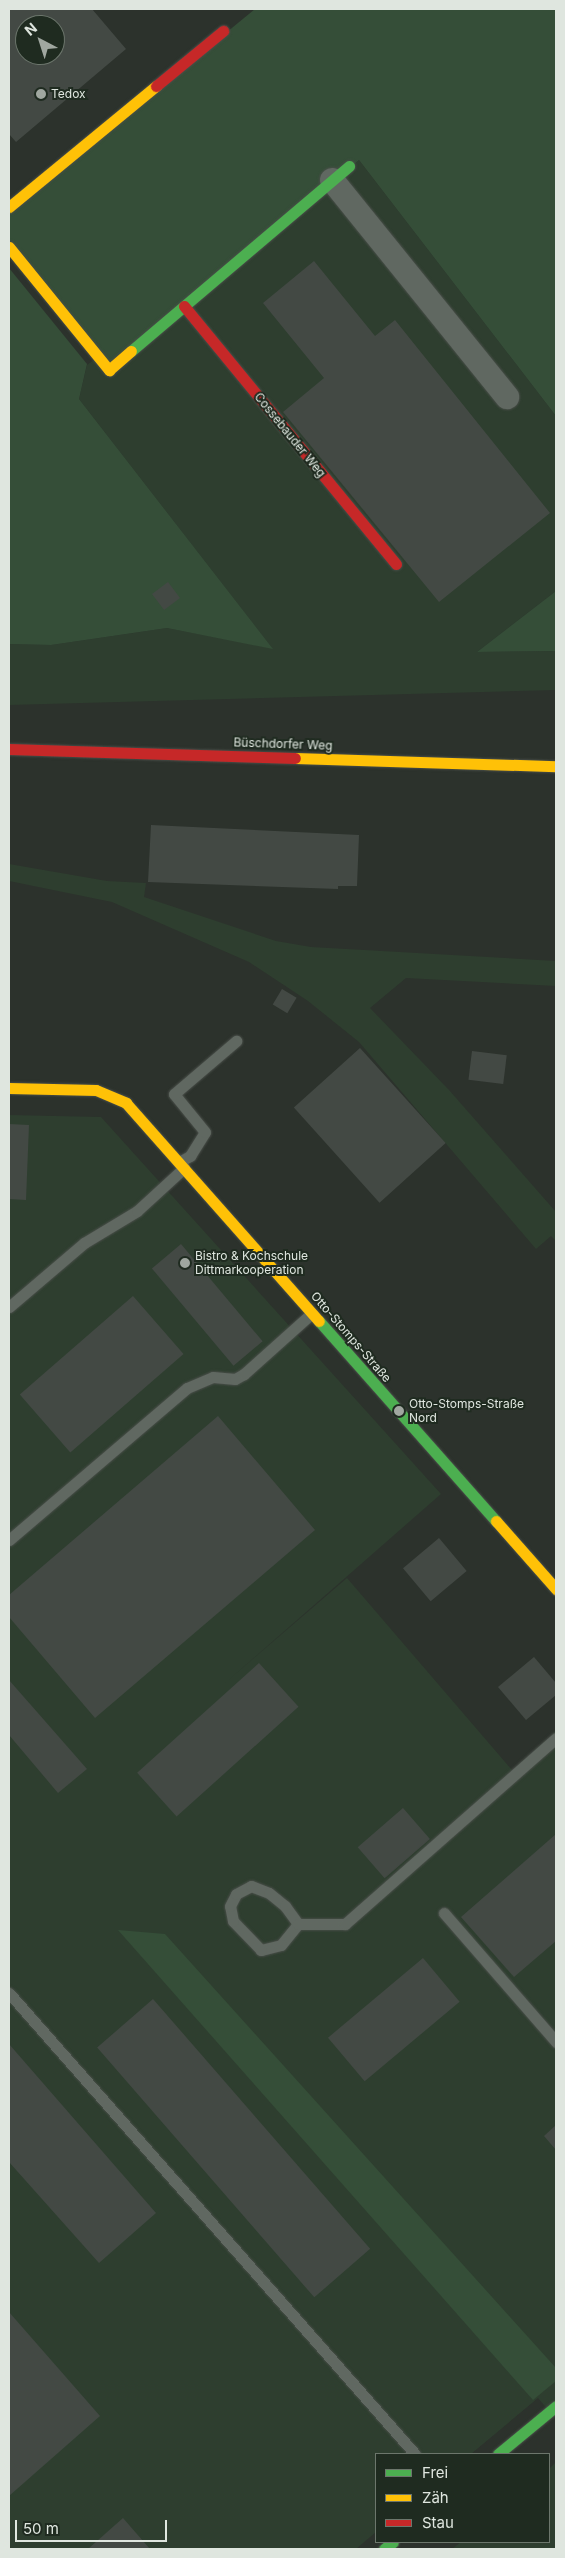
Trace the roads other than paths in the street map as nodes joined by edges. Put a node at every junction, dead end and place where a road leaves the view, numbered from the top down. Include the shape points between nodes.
1 (223, 31) dead end
2 (340, 173) joint
3 (9, 207) edge
4 (9, 247) edge
5 (184, 306) junction
6 (506, 397) dead end
7 (396, 564) dead end
8 (9, 749) edge
9 (556, 766) edge
10 (236, 1041) dead end
11 (9, 1088) edge
12 (182, 1165) junction
13 (9, 1307) edge
14 (312, 1313) junction
15 (9, 1540) edge
16 (556, 1589) edge
17 (556, 1738) edge
18 (444, 1913) dead end
19 (298, 1924) junction
20 (9, 1993) edge
21 (556, 2042) edge
22 (556, 2406) edge
23 (414, 2453) edge
24 (499, 2453) edge

1 - 3 street
2 - 5 street
2 - 6 street
4 - 5 street via 109,370
5 - 7 street, Cossebauder Weg
8 - 9 street, Büschdorfer Weg
10 - 12 lane via 174,1094 206,1132
11 - 12 street, Otto-Stomps-Straße via 96,1090 126,1103
12 - 13 lane via 137,1211 84,1243
12 - 14 street, Otto-Stomps-Straße
14 - 15 lane via 244,1374 235,1378 213,1377 187,1388
14 - 16 street, Otto-Stomps-Straße
17 - 19 lane via 345,1924
18 - 21 lane
19 - 19 lane via 274,1897 251,1886 236,1894 230,1906 233,1921 261,1950 281,1945
20 - 23 lane
22 - 24 street

